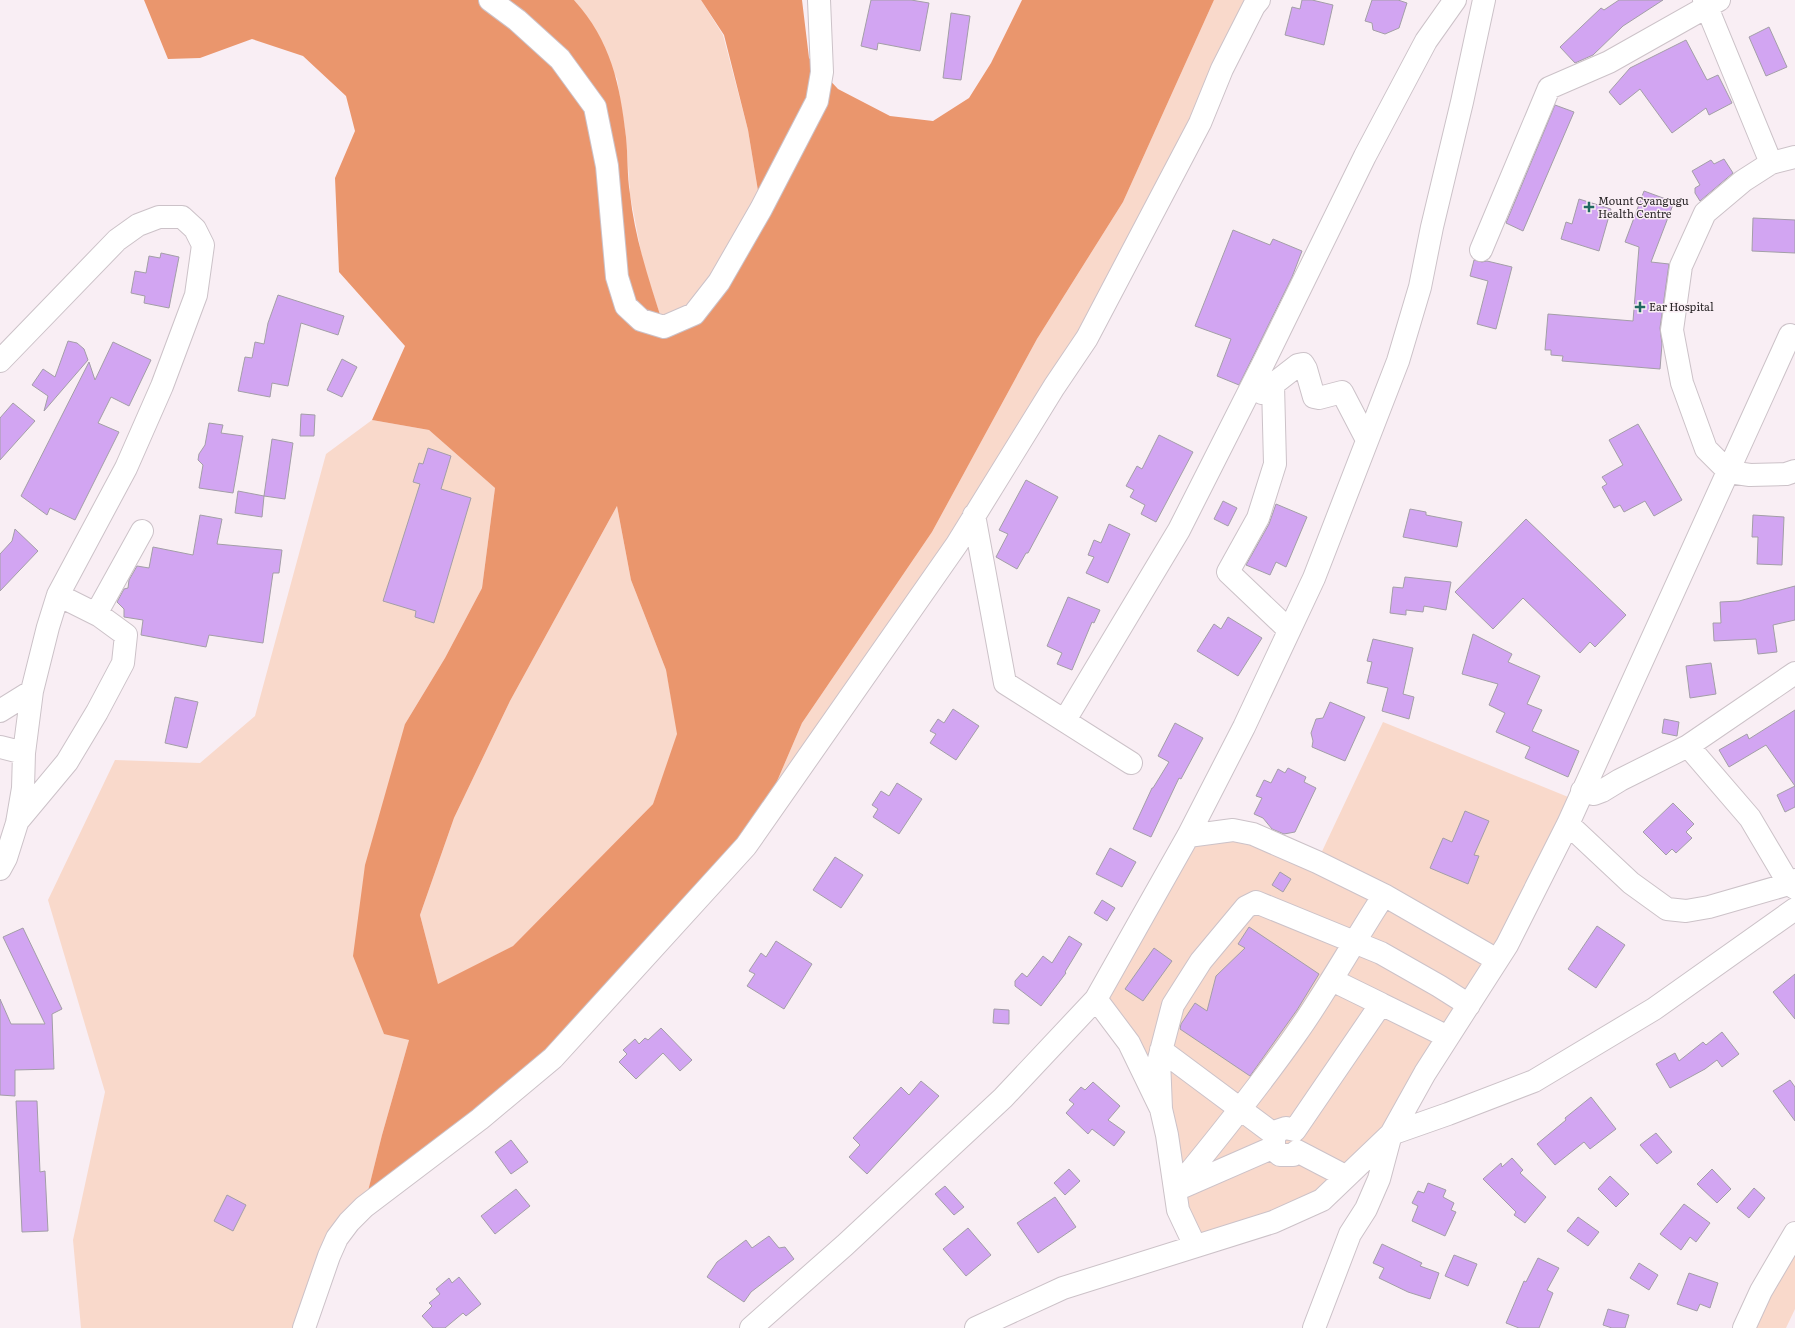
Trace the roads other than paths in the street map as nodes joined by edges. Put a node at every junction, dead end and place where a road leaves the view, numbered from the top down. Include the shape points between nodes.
1 (490, 0) edge
2 (819, 0) edge
3 (1259, 0) edge
4 (1455, 0) edge
5 (1484, 0) edge
6 (1710, 2) edge
7 (1795, 157) edge
8 (1771, 163) junction
9 (1481, 250) dead end
10 (1790, 335) dead end
11 (0, 361) edge
12 (1273, 385) junction
13 (1240, 410) junction
14 (1367, 440) junction
15 (1795, 471) edge
16 (1729, 472) junction
17 (974, 516) junction
18 (142, 531) dead end
19 (58, 595) junction
20 (96, 614) junction
21 (1289, 630) junction
22 (1795, 673) edge
23 (32, 691) junction
24 (0, 711) edge
25 (1066, 720) junction
26 (1688, 746) junction
27 (0, 747) edge
28 (24, 753) junction
29 (1131, 763) dead end
30 (1582, 791) junction
31 (17, 823) junction
32 (1568, 824) junction
33 (1188, 836) junction
34 (0, 869) edge
35 (1793, 884) edge
36 (1384, 895) junction
37 (1795, 909) edge
38 (1353, 942) junction
39 (1497, 960) junction
40 (1332, 980) junction
41 (1096, 999) junction
42 (1382, 1004) junction
43 (1469, 1005) junction
44 (1448, 1038) junction
45 (1161, 1050) junction
46 (1161, 1109) junction
47 (1241, 1109) junction
48 (1391, 1134) junction
49 (1275, 1141) junction
50 (1345, 1176) junction
51 (1175, 1190) junction
52 (1795, 1233) edge
53 (1195, 1246) junction
54 (304, 1328) edge
55 (751, 1328) edge
56 (976, 1328) edge
57 (1314, 1328) edge
58 (1744, 1328) edge

1 - 2 street via 517,20 560,59 594,107 607,166 616,277 626,306 641,320 664,327 694,314 719,282 761,210 817,101 822,72
3 - 17 street via 1222,69 1200,123 1104,307
4 - 13 street via 1426,42 1365,156
5 - 14 street via 1420,287 1398,361
6 - 8 street
6 - 9 street via 1609,62 1549,88
7 - 8 street
8 - 16 street via 1743,181 1705,213 1681,266 1672,330 1682,383 1706,449
10 - 16 street
11 - 19 street via 117,240 138,225 159,217 182,217 195,229 203,245 196,295 162,386 126,468
12 - 13 street
12 - 14 street via 1298,365 1303,364 1314,397 1320,398 1342,392
12 - 21 street via 1274,464 1258,518 1228,572
13 - 25 street via 1179,530
14 - 21 street via 1314,578
15 - 16 street via 1786,474 1750,475
16 - 30 street
17 - 25 street via 1005,683
17 - 54 street via 746,846 553,1058 480,1119 364,1207 350,1222 337,1238 329,1256
18 - 20 street
19 - 20 street
19 - 23 street
20 - 31 street via 126,635 123,663 67,762
21 - 33 street via 1244,727
22 - 26 street
23 - 24 street
23 - 28 street
25 - 29 street
26 - 30 street via 1602,791 1594,794
26 - 35 street via 1750,818
27 - 28 street
28 - 31 street via 23,788
30 - 32 street
31 - 34 street
32 - 35 street via 1631,883 1667,909 1686,911 1710,907
32 - 39 street
33 - 36 street via 1233,830 1253,834
33 - 41 street
36 - 38 street
36 - 39 street
37 - 48 street via 1654,1009 1534,1081
38 - 40 street
38 - 43 street via 1381,953
38 - 45 street via 1256,902 1246,907 1202,961 1173,1005
39 - 43 street
40 - 42 street
40 - 47 street
41 - 46 street via 1129,1043
41 - 55 street via 1003,1098 851,1240
42 - 44 street
42 - 49 street via 1295,1130 1286,1128 1277,1131
43 - 44 street
44 - 48 street
45 - 46 street
45 - 47 street
46 - 51 street
47 - 49 street
47 - 51 street
48 - 50 street
48 - 57 street via 1379,1179 1366,1209 1350,1234
49 - 50 street via 1274,1150 1280,1155 1298,1151
49 - 51 street
50 - 53 street via 1322,1200 1273,1222
51 - 53 street via 1178,1210
52 - 58 street
53 - 56 street via 1063,1288

